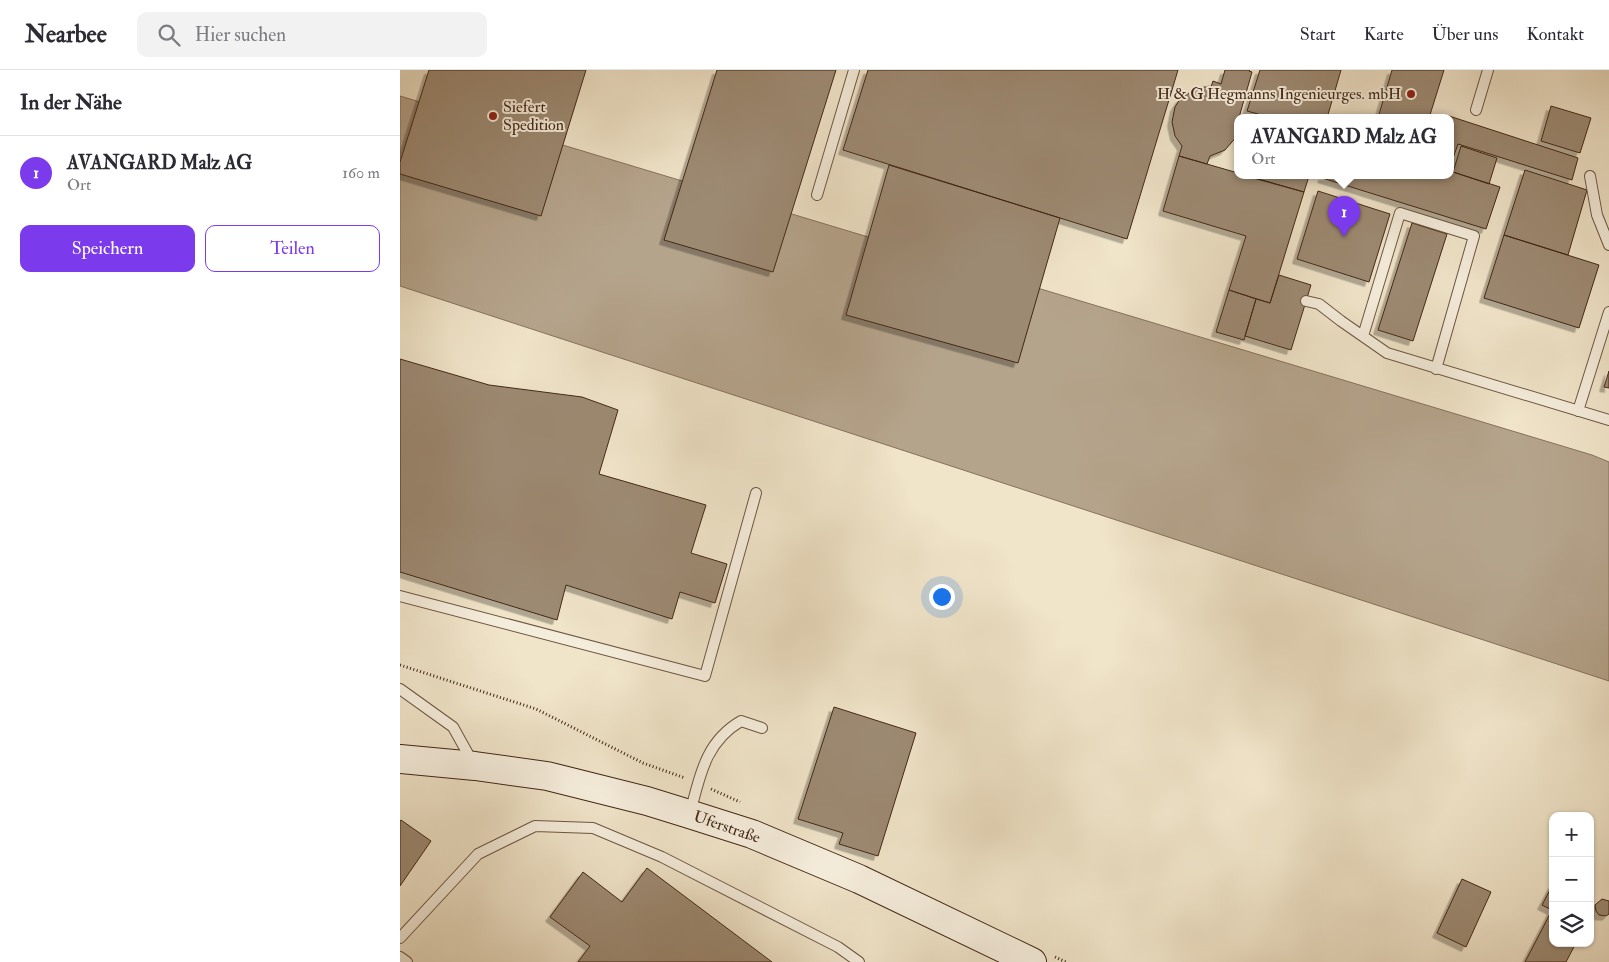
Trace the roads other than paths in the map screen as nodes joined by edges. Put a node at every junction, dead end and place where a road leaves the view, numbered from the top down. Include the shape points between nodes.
1 (854, 70) edge
2 (1488, 70) edge
3 (1476, 110) dead end
4 (1590, 176) dead end
5 (817, 195) dead end
6 (1609, 245) edge
7 (1306, 301) dead end
8 (1609, 312) edge
9 (1363, 336) junction
10 (1436, 369) junction
11 (1578, 411) junction
12 (1609, 420) edge
13 (756, 493) dead end
14 (400, 596) edge
15 (400, 689) edge
16 (762, 728) dead end
17 (400, 759) edge
18 (475, 766) junction
19 (689, 814) junction
20 (400, 938) edge
21 (400, 957) edge
22 (407, 962) edge
23 (859, 962) edge
24 (1032, 962) edge

1 - 5 lane
2 - 3 lane
4 - 6 lane via 1597,215
7 - 9 lane via 1320,304
8 - 11 lane
9 - 10 lane via 1387,353
9 - 10 lane via 1400,213 1474,236
10 - 11 lane
11 - 12 lane
13 - 14 lane via 705,676
15 - 18 lane via 453,727
16 - 19 lane via 741,721 717,741 704,764
17 - 18 main road, Uferstraße
18 - 19 main road, Uferstraße via 547,776
19 - 24 main road, Uferstraße via 752,834 859,879
20 - 23 lane via 478,854 535,826 593,828 662,857 838,947
21 - 22 lane

